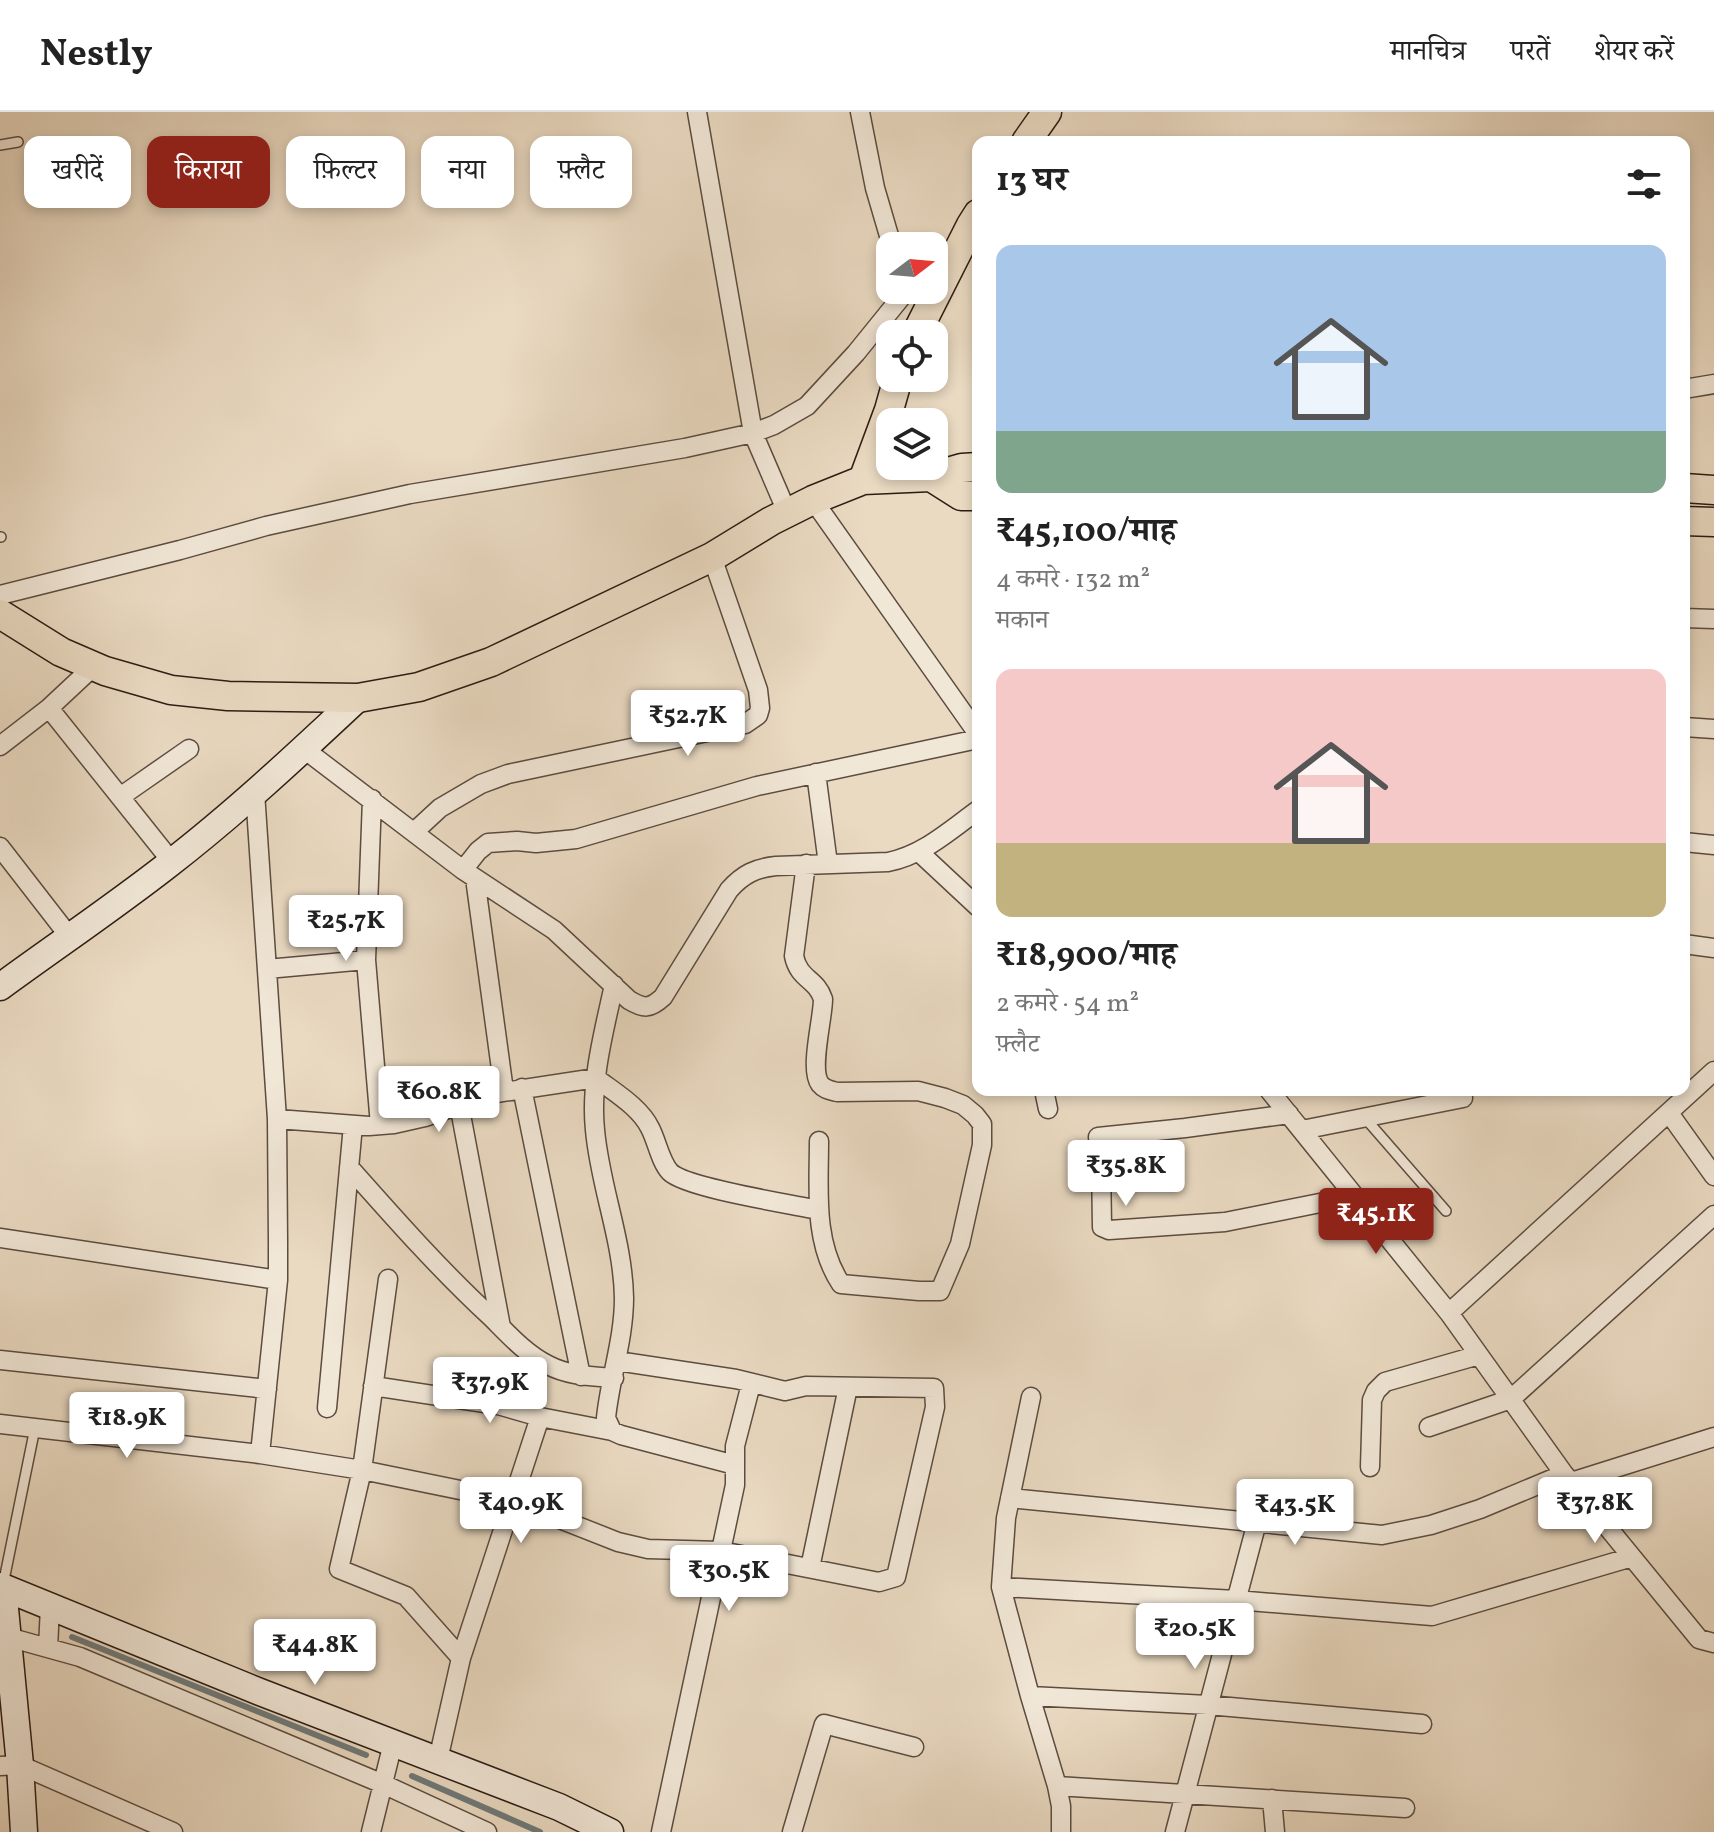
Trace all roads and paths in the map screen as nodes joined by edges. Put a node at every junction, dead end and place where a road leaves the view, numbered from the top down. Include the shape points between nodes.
1 (697, 112) edge
2 (860, 112) edge
3 (1047, 112) edge
4 (1030, 136) edge
5 (18, 142) dead end
6 (0, 145) edge
7 (972, 221) edge
8 (972, 223) edge
9 (888, 232) edge
10 (948, 247) edge
11 (895, 304) edge
12 (923, 320) edge
13 (1714, 384) edge
14 (1690, 388) edge
15 (894, 392) edge
16 (753, 433) junction
17 (972, 467) edge
18 (948, 472) edge
19 (876, 479) edge
20 (863, 480) junction
21 (936, 480) edge
22 (1690, 488) edge
23 (1714, 490) edge
24 (972, 496) edge
25 (813, 500) junction
26 (787, 512) junction
27 (1690, 521) edge
28 (1714, 522) edge
29 (712, 557) junction
30 (0, 595) edge
31 (0, 614) edge
32 (1690, 618) edge
33 (1714, 619) edge
34 (94, 666) junction
35 (358, 698) junction
36 (49, 708) junction
37 (972, 727) edge
38 (1690, 727) edge
39 (1714, 729) edge
40 (972, 737) edge
41 (0, 746) edge
42 (189, 749) dead end
43 (304, 749) junction
44 (816, 773) junction
45 (255, 792) junction
46 (120, 797) junction
47 (372, 799) junction
48 (972, 814) edge
49 (414, 832) junction
50 (1690, 843) edge
51 (1714, 845) edge
52 (0, 847) edge
53 (919, 852) junction
54 (172, 862) junction
55 (806, 864) junction
56 (828, 864) junction
57 (469, 874) junction
58 (972, 901) edge
59 (69, 936) junction
60 (1690, 945) edge
61 (1714, 948) edge
62 (366, 960) junction
63 (267, 969) junction
64 (614, 985) junction
65 (0, 987) edge
66 (1714, 1071) edge
67 (596, 1078) junction
68 (513, 1089) junction
69 (1690, 1093) edge
70 (1045, 1096) edge
71 (1274, 1096) edge
72 (1687, 1096) edge
73 (1463, 1098) dead end
74 (459, 1104) junction
75 (1048, 1109) dead end
76 (1669, 1113) junction
77 (1289, 1114) junction
78 (1365, 1118) junction
79 (277, 1119) junction
80 (353, 1125) junction
81 (380, 1125) junction
82 (1302, 1130) junction
83 (819, 1141) dead end
84 (349, 1167) junction
85 (1714, 1176) edge
86 (1355, 1196) junction
87 (818, 1210) junction
88 (1446, 1211) dead end
89 (1714, 1215) edge
90 (0, 1238) edge
91 (388, 1279) dead end
92 (278, 1280) junction
93 (1449, 1313) junction
94 (501, 1327) junction
95 (1479, 1355) junction
96 (0, 1360) edge
97 (615, 1369) junction
98 (581, 1376) junction
99 (751, 1384) junction
100 (373, 1386) junction
101 (848, 1387) junction
102 (267, 1389) junction
103 (1031, 1397) dead end
104 (1511, 1399) junction
105 (327, 1408) dead end
106 (540, 1417) junction
107 (0, 1424) edge
108 (1429, 1427) dead end
109 (35, 1428) junction
110 (612, 1431) junction
111 (1714, 1437) edge
112 (260, 1454) junction
113 (735, 1465) junction
114 (1370, 1467) dead end
115 (362, 1470) junction
116 (1567, 1478) junction
117 (1010, 1498) junction
118 (514, 1501) junction
119 (1257, 1522) junction
120 (721, 1551) junction
121 (1632, 1557) junction
122 (810, 1568) junction
123 (1, 1587) edge
124 (1001, 1587) junction
125 (1236, 1600) junction
126 (50, 1607) junction
127 (8, 1637) junction
128 (1714, 1643) edge
129 (48, 1648) junction
130 (461, 1658) junction
131 (5, 1675) edge
132 (1030, 1696) junction
133 (1208, 1705) junction
134 (1422, 1724) dead end
135 (393, 1743) junction
136 (914, 1747) dead end
137 (438, 1760) junction
138 (10, 1766) edge
139 (383, 1784) junction
140 (1057, 1786) junction
141 (1185, 1793) junction
142 (1272, 1799) junction
143 (1405, 1808) dead end
144 (24, 1832) edge
145 (173, 1832) edge
146 (371, 1832) edge
147 (487, 1832) edge
148 (610, 1832) edge
149 (661, 1832) edge
150 (792, 1832) edge
151 (1061, 1832) edge
152 (1175, 1832) edge
153 (1275, 1832) edge

1 - 16 street
2 - 9 street
3 - 4 main road
5 - 6 lane
7 - 10 street
8 - 12 main road
11 - 16 street via 807,406
13 - 14 street
15 - 20 main road
16 - 26 street
16 - 30 street via 410,494
17 - 18 main road
19 - 20 main road
20 - 25 main road
21 - 24 main road via 961,496
22 - 23 main road
25 - 26 main road
25 - 37 street
26 - 29 main road
27 - 28 main road
29 - 35 main road via 491,662 419,687
29 - 49 street via 758,690 758,715 745,724 508,774 457,797
31 - 34 main road
32 - 33 street
34 - 35 main road via 171,690
34 - 36 street
35 - 43 main road
36 - 41 street
36 - 46 street
38 - 39 street
40 - 44 street
42 - 46 street
43 - 45 main road
43 - 47 street
44 - 56 street
44 - 57 street via 576,839 488,843 478,851
45 - 54 main road
45 - 63 street
46 - 54 street
47 - 49 street
47 - 62 street
48 - 53 street
49 - 57 street
50 - 51 street
52 - 59 street
53 - 56 street via 888,862
53 - 58 street
54 - 59 main road
55 - 56 street
55 - 64 street via 759,868 739,878 655,1005 638,1005
55 - 87 street via 794,956 823,999 815,1066 821,1085 837,1092 918,1091 963,1105 982,1124 960,1244 940,1291 841,1284 826,1251
57 - 64 street via 554,930
57 - 68 street
59 - 65 main road
60 - 61 street
62 - 63 street
62 - 81 street
63 - 79 street
64 - 67 street
66 - 69 street
67 - 68 street
67 - 87 street via 649,1125 668,1171 678,1178
67 - 97 street via 597,1149 623,1280
68 - 74 street
68 - 98 street
70 - 75 street
71 - 77 street
72 - 76 street
73 - 78 street
74 - 81 street
74 - 94 street
76 - 85 street
76 - 93 street
77 - 82 street
77 - 86 street via 1098,1137 1102,1227 1225,1222
78 - 82 street
78 - 88 lane
79 - 80 street
79 - 92 street
80 - 81 street
80 - 84 street
82 - 86 street
83 - 87 street
84 - 94 street
84 - 105 street
86 - 93 street
89 - 104 street
90 - 92 street
91 - 100 street
92 - 102 street
93 - 95 street
94 - 98 street via 546,1364
95 - 104 street
95 - 114 street via 1385,1382 1376,1391
96 - 102 street
97 - 98 street
97 - 99 street
97 - 110 street via 606,1418
99 - 101 street via 785,1391
99 - 113 street
100 - 106 street via 498,1405
100 - 115 street
101 - 122 street
101 - 122 street via 934,1388 935,1407 896,1577 879,1582
102 - 112 street
103 - 117 street
104 - 108 street
104 - 116 street
106 - 110 street
106 - 118 street
107 - 109 street
109 - 112 street
109 - 123 lane
110 - 113 street
111 - 116 street
112 - 115 street
113 - 120 street
115 - 118 street
115 - 130 street via 339,1569 406,1596
116 - 119 street via 1431,1525 1382,1535
116 - 121 street
117 - 119 street
117 - 124 street
118 - 120 street via 618,1542 648,1549
118 - 130 street
119 - 125 street
120 - 122 street
120 - 149 street
121 - 125 street via 1432,1616
121 - 128 street via 1699,1639
123 - 126 main road
123 - 127 main road
124 - 125 street
124 - 132 street
125 - 133 street
126 - 129 street
126 - 135 main road
127 - 129 street
127 - 131 main road
129 - 139 street
130 - 137 street
131 - 138 main road
132 - 133 street
132 - 140 street
133 - 134 street
133 - 141 street
135 - 137 main road
135 - 139 street
136 - 150 street via 824,1724
137 - 148 main road
138 - 144 main road
138 - 145 street
139 - 146 street
139 - 147 street
140 - 141 street
140 - 151 street
141 - 142 street
141 - 152 street
142 - 143 street
142 - 153 street

